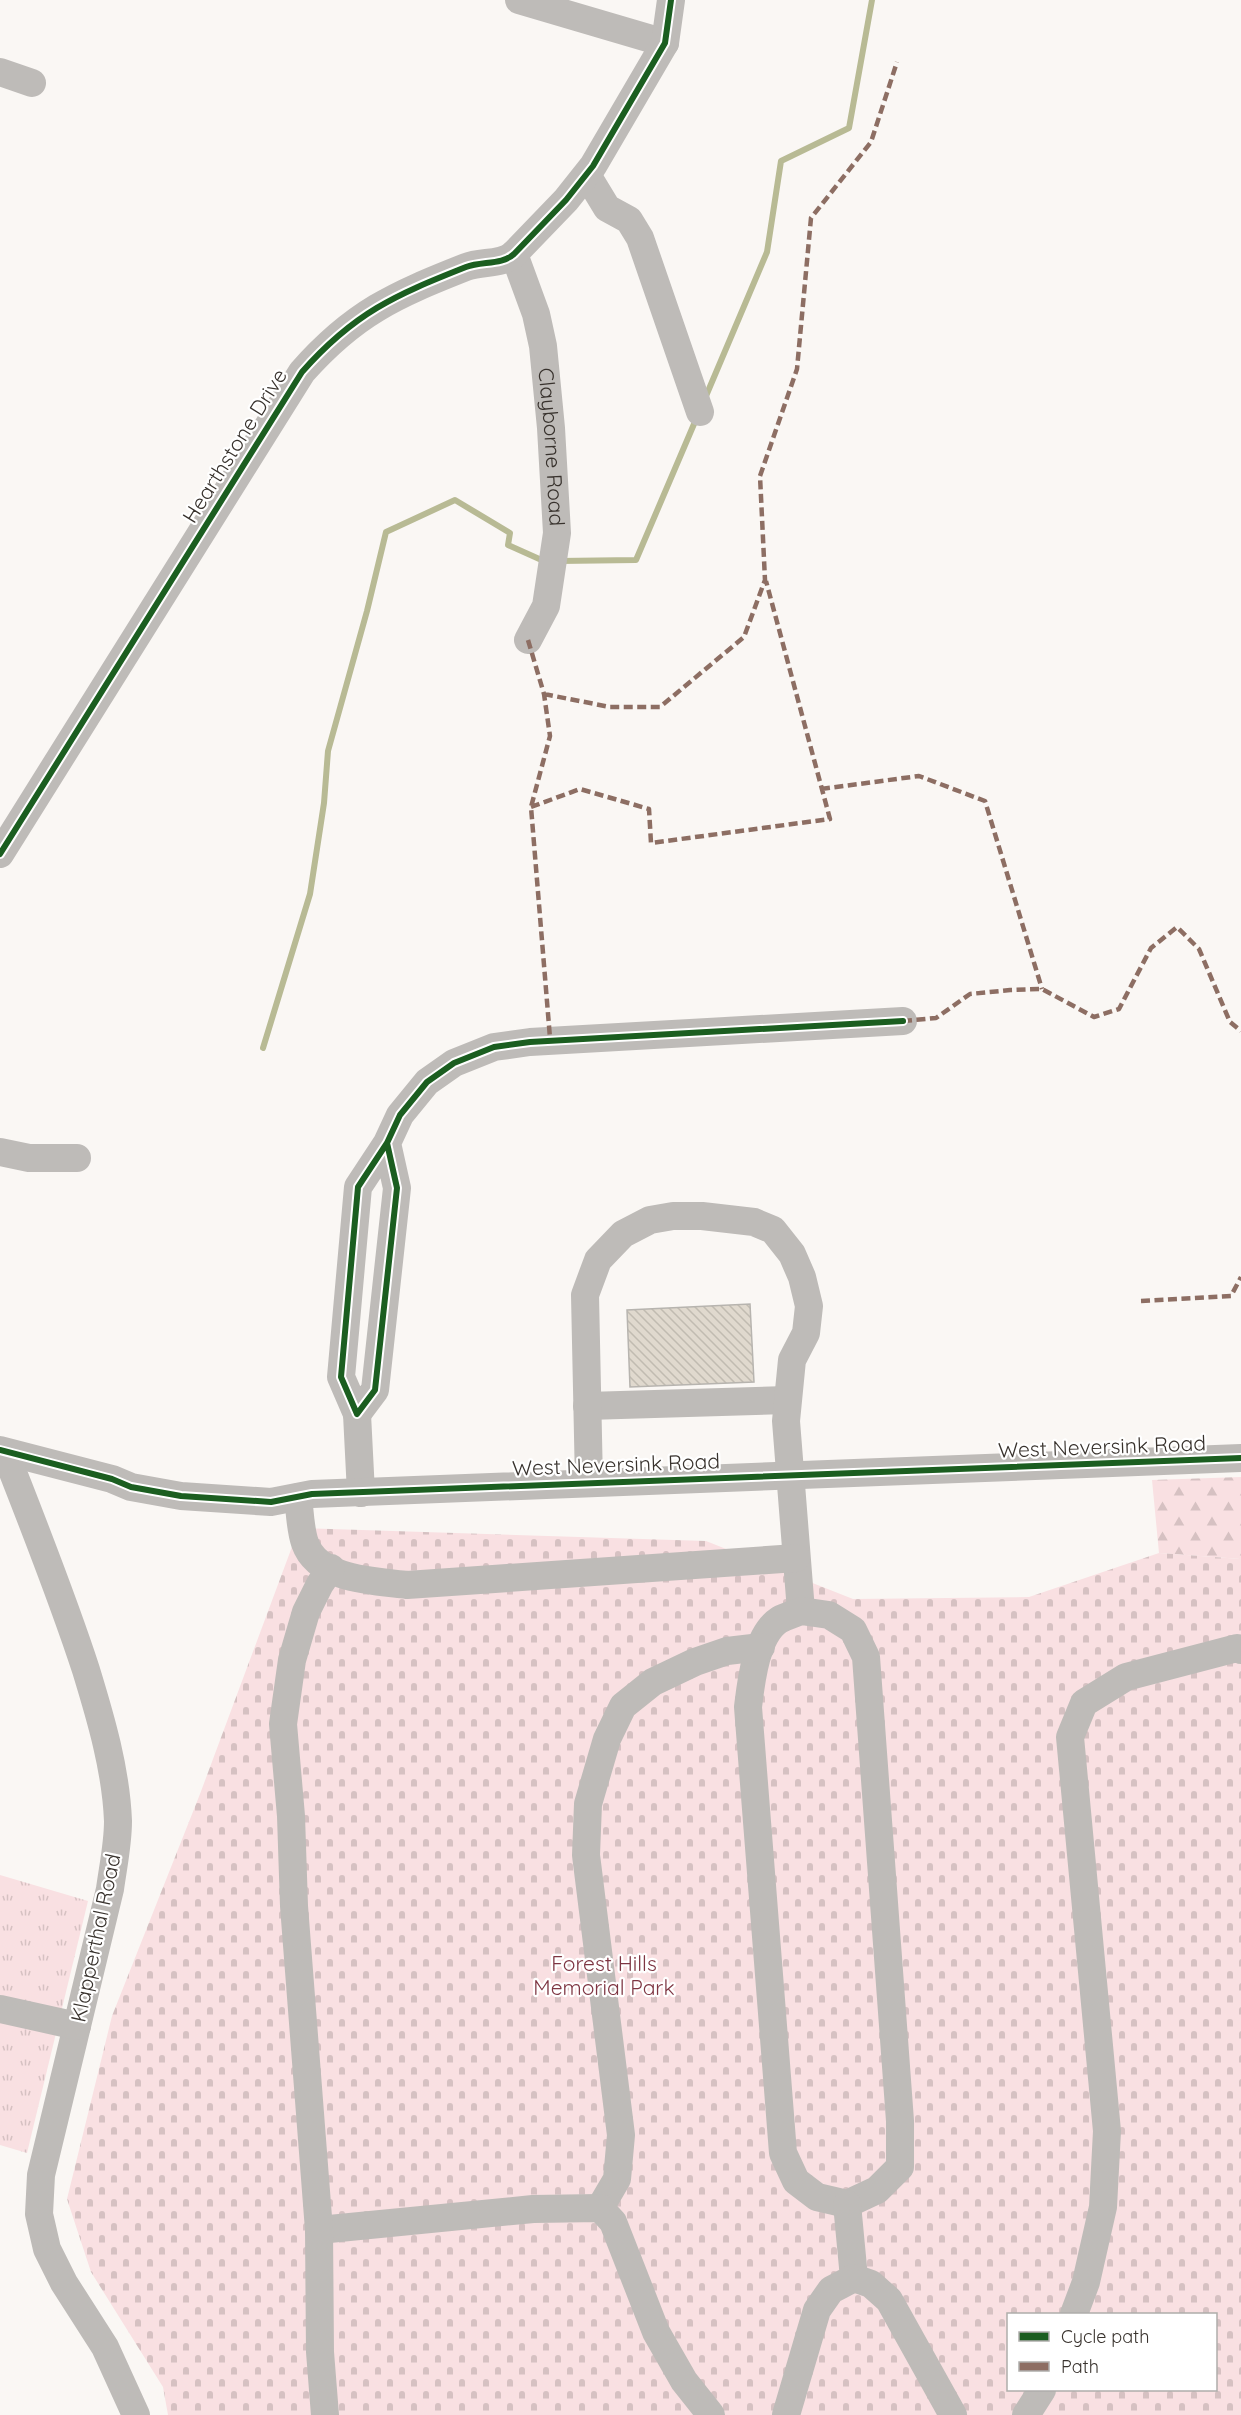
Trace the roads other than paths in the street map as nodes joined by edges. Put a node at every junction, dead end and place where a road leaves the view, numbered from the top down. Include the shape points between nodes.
1 (519, 0) edge
2 (671, 0) edge
3 (665, 43) junction
4 (0, 72) edge
5 (32, 83) dead end
6 (587, 175) junction
7 (514, 254) junction
8 (700, 412) dead end
9 (528, 640) dead end
10 (0, 854) edge
11 (903, 1022) dead end
12 (387, 1143) junction
13 (0, 1152) edge
14 (76, 1158) dead end
15 (788, 1400) junction
16 (587, 1406) junction
17 (357, 1414) junction
18 (3, 1451) edge
19 (1241, 1458) edge
20 (789, 1475) junction
21 (589, 1483) junction
22 (361, 1493) junction
23 (298, 1497) junction
24 (796, 1558) junction
25 (331, 1568) junction
26 (801, 1611) junction
27 (761, 1647) junction
28 (1241, 1650) edge
29 (0, 2009) edge
30 (77, 2026) junction
31 (847, 2204) junction
32 (600, 2208) junction
33 (319, 2230) junction
34 (854, 2278) junction
35 (1074, 2313) edge
36 (1041, 2391) edge
37 (136, 2415) edge
38 (325, 2415) edge
39 (711, 2415) edge
40 (786, 2415) edge
41 (953, 2415) edge
42 (1026, 2415) edge

1 - 3 street
2 - 3 street, Hearthstone Drive
3 - 6 street, Hearthstone Drive
4 - 5 street
6 - 7 street, Hearthstone Drive
6 - 8 street via 607,208 629,220 640,238
7 - 9 street, Clayborne Road via 543,346 557,533 546,606
7 - 10 street, Hearthstone Drive via 508,260 475,264 423,284 375,308 338,334 302,372
11 - 12 street via 542,1041 494,1047 454,1063 427,1082 400,1115
12 - 17 street via 397,1188 375,1390
12 - 17 street via 358,1187 341,1377
13 - 14 street via 29,1158
15 - 16 street
15 - 16 street via 792,1360 806,1333 809,1306 792,1254 773,1230 754,1222 673,1216 650,1220 623,1234 598,1260 585,1295
15 - 20 street
16 - 21 street
17 - 22 street
18 - 23 street, West Neversink Road via 131,1487 181,1496 271,1502
18 - 30 street, Klapperthal Road via 71,1623 114,1777 117,1844
19 - 20 street, West Neversink Road
20 - 21 street, West Neversink Road
20 - 24 street
21 - 22 street, West Neversink Road
22 - 23 street, West Neversink Road
23 - 25 street via 305,1543 318,1562
24 - 25 street via 407,1585 349,1578
24 - 26 street
25 - 33 street via 306,1612 292,1660 283,1724
26 - 27 street via 778,1621
26 - 31 street via 829,1615 853,1630 866,1657 900,2121 900,2167 878,2190
27 - 31 street via 753,1666 748,1707 783,2153 796,2181 817,2197
27 - 32 street via 727,1651 695,1662 653,1682 623,1706 607,1738 588,1804 586,1855 621,2135 617,2179
28 - 35 street via 1126,1677 1084,1703 1070,1737 1107,2131 1103,2207 1086,2282
29 - 30 street
30 - 37 street, Klapperthal Road via 41,2175 41,2228 55,2267 105,2347
31 - 34 street
32 - 33 street via 533,2209
32 - 39 street via 613,2222 656,2332 684,2381
33 - 38 street
34 - 40 street via 831,2290 817,2310
34 - 41 street via 871,2284 889,2300
36 - 42 street

